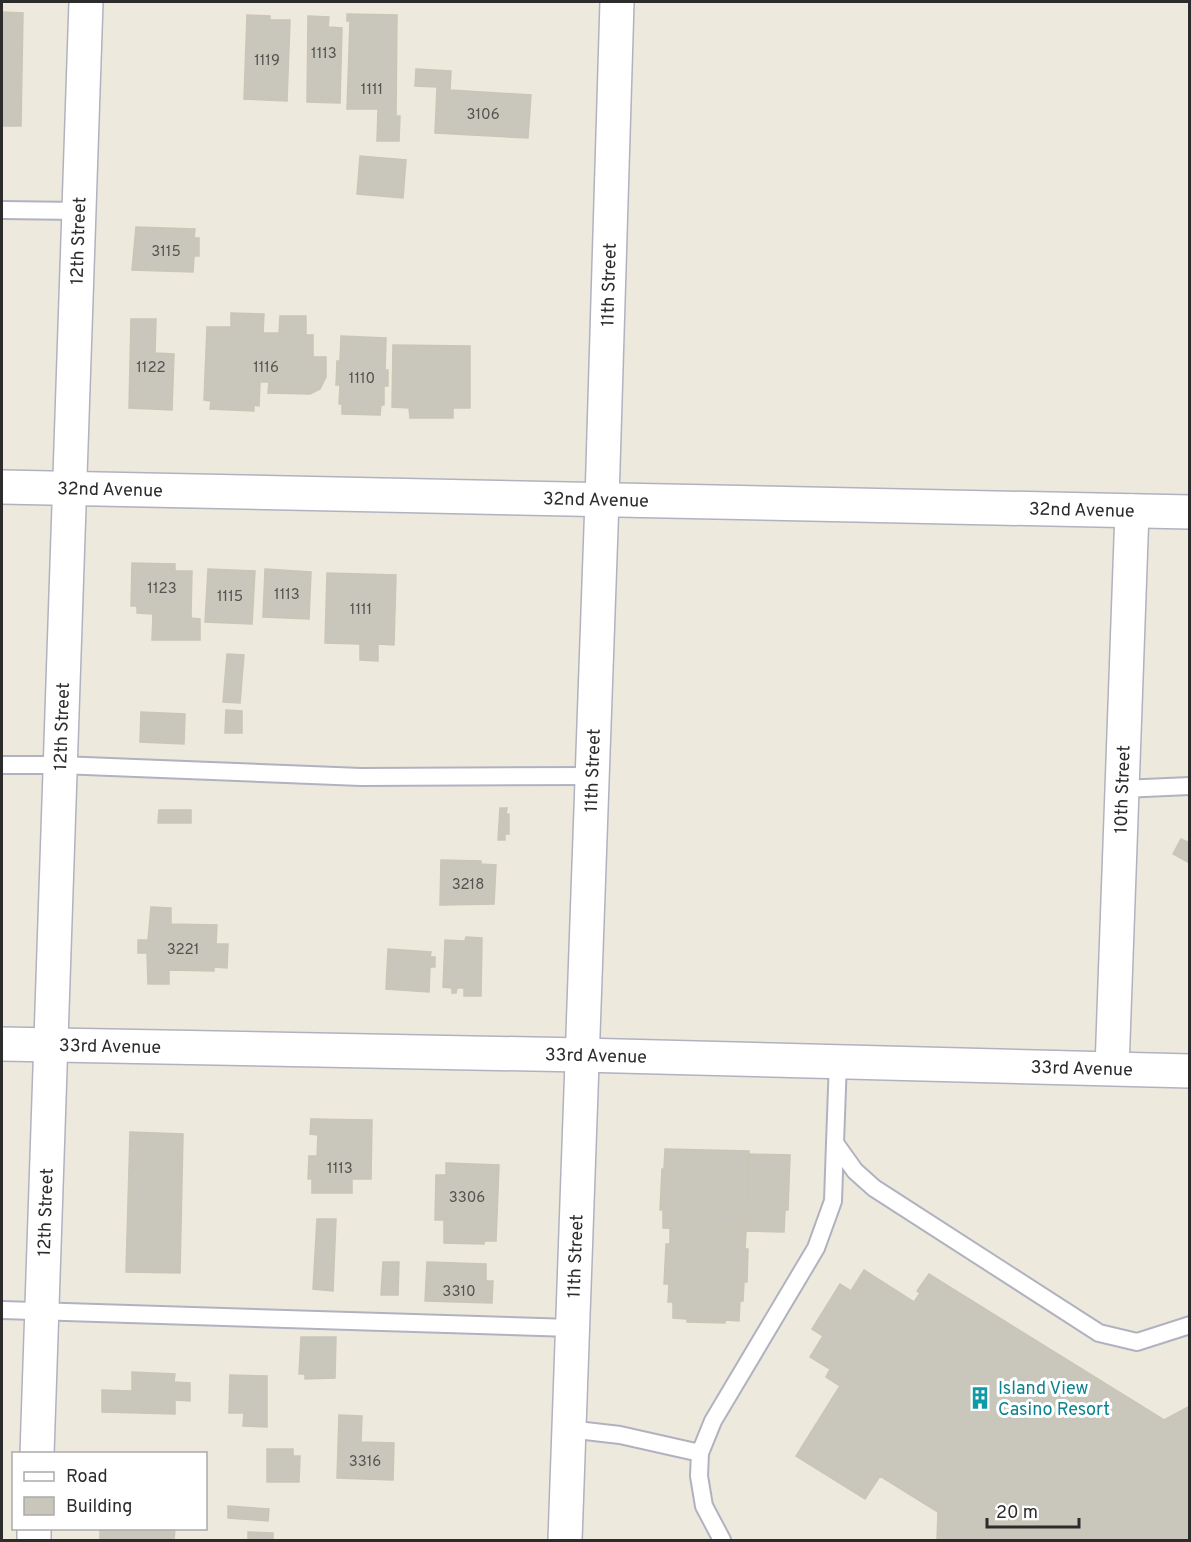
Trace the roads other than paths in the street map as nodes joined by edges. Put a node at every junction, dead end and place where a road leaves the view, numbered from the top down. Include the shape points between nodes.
1 (86, 2) edge
2 (617, 2) edge
3 (2, 210) edge
4 (79, 211) junction
5 (2, 487) edge
6 (70, 488) junction
7 (602, 500) junction
8 (1132, 511) junction
9 (1190, 512) edge
10 (2, 765) edge
11 (60, 765) junction
12 (592, 776) junction
13 (1190, 786) edge
14 (1122, 789) junction
15 (2, 1044) edge
16 (50, 1045) junction
17 (581, 1055) junction
18 (838, 1061) junction
19 (1112, 1068) junction
20 (1190, 1071) edge
21 (835, 1143) junction
22 (2, 1310) edge
23 (42, 1310) junction
24 (1190, 1325) edge
25 (572, 1328) junction
26 (568, 1429) junction
27 (37, 1452) edge
28 (700, 1453) junction
29 (565, 1540) edge
30 (722, 1540) edge

1 - 4 street, 12th Street
2 - 7 street, 11th Street
3 - 4 lane
4 - 6 street, 12th Street
5 - 6 street, 32nd Avenue
6 - 7 street, 32nd Avenue
6 - 11 street, 12th Street
7 - 8 street, 32nd Avenue
7 - 12 street, 11th Street
8 - 9 street, 32nd Avenue
8 - 14 street, 10th Street
10 - 11 lane
11 - 12 lane via 362,777
11 - 16 street, 12th Street
12 - 17 street, 11th Street
13 - 14 lane
14 - 19 street, 10th Street
15 - 16 street, 33rd Avenue
16 - 17 street, 33rd Avenue
16 - 23 street, 12th Street
17 - 18 street, 33rd Avenue
17 - 25 street, 11th Street
18 - 19 street, 33rd Avenue
18 - 21 lane
19 - 20 street, 33rd Avenue
21 - 24 lane via 855,1171 874,1188 1099,1333 1137,1342
21 - 28 lane via 833,1201 816,1248 713,1422
22 - 23 lane
23 - 25 lane
23 - 27 street, 12th Street
25 - 26 street, 11th Street
26 - 28 lane via 620,1435
26 - 29 street, 11th Street
28 - 30 lane via 704,1506

